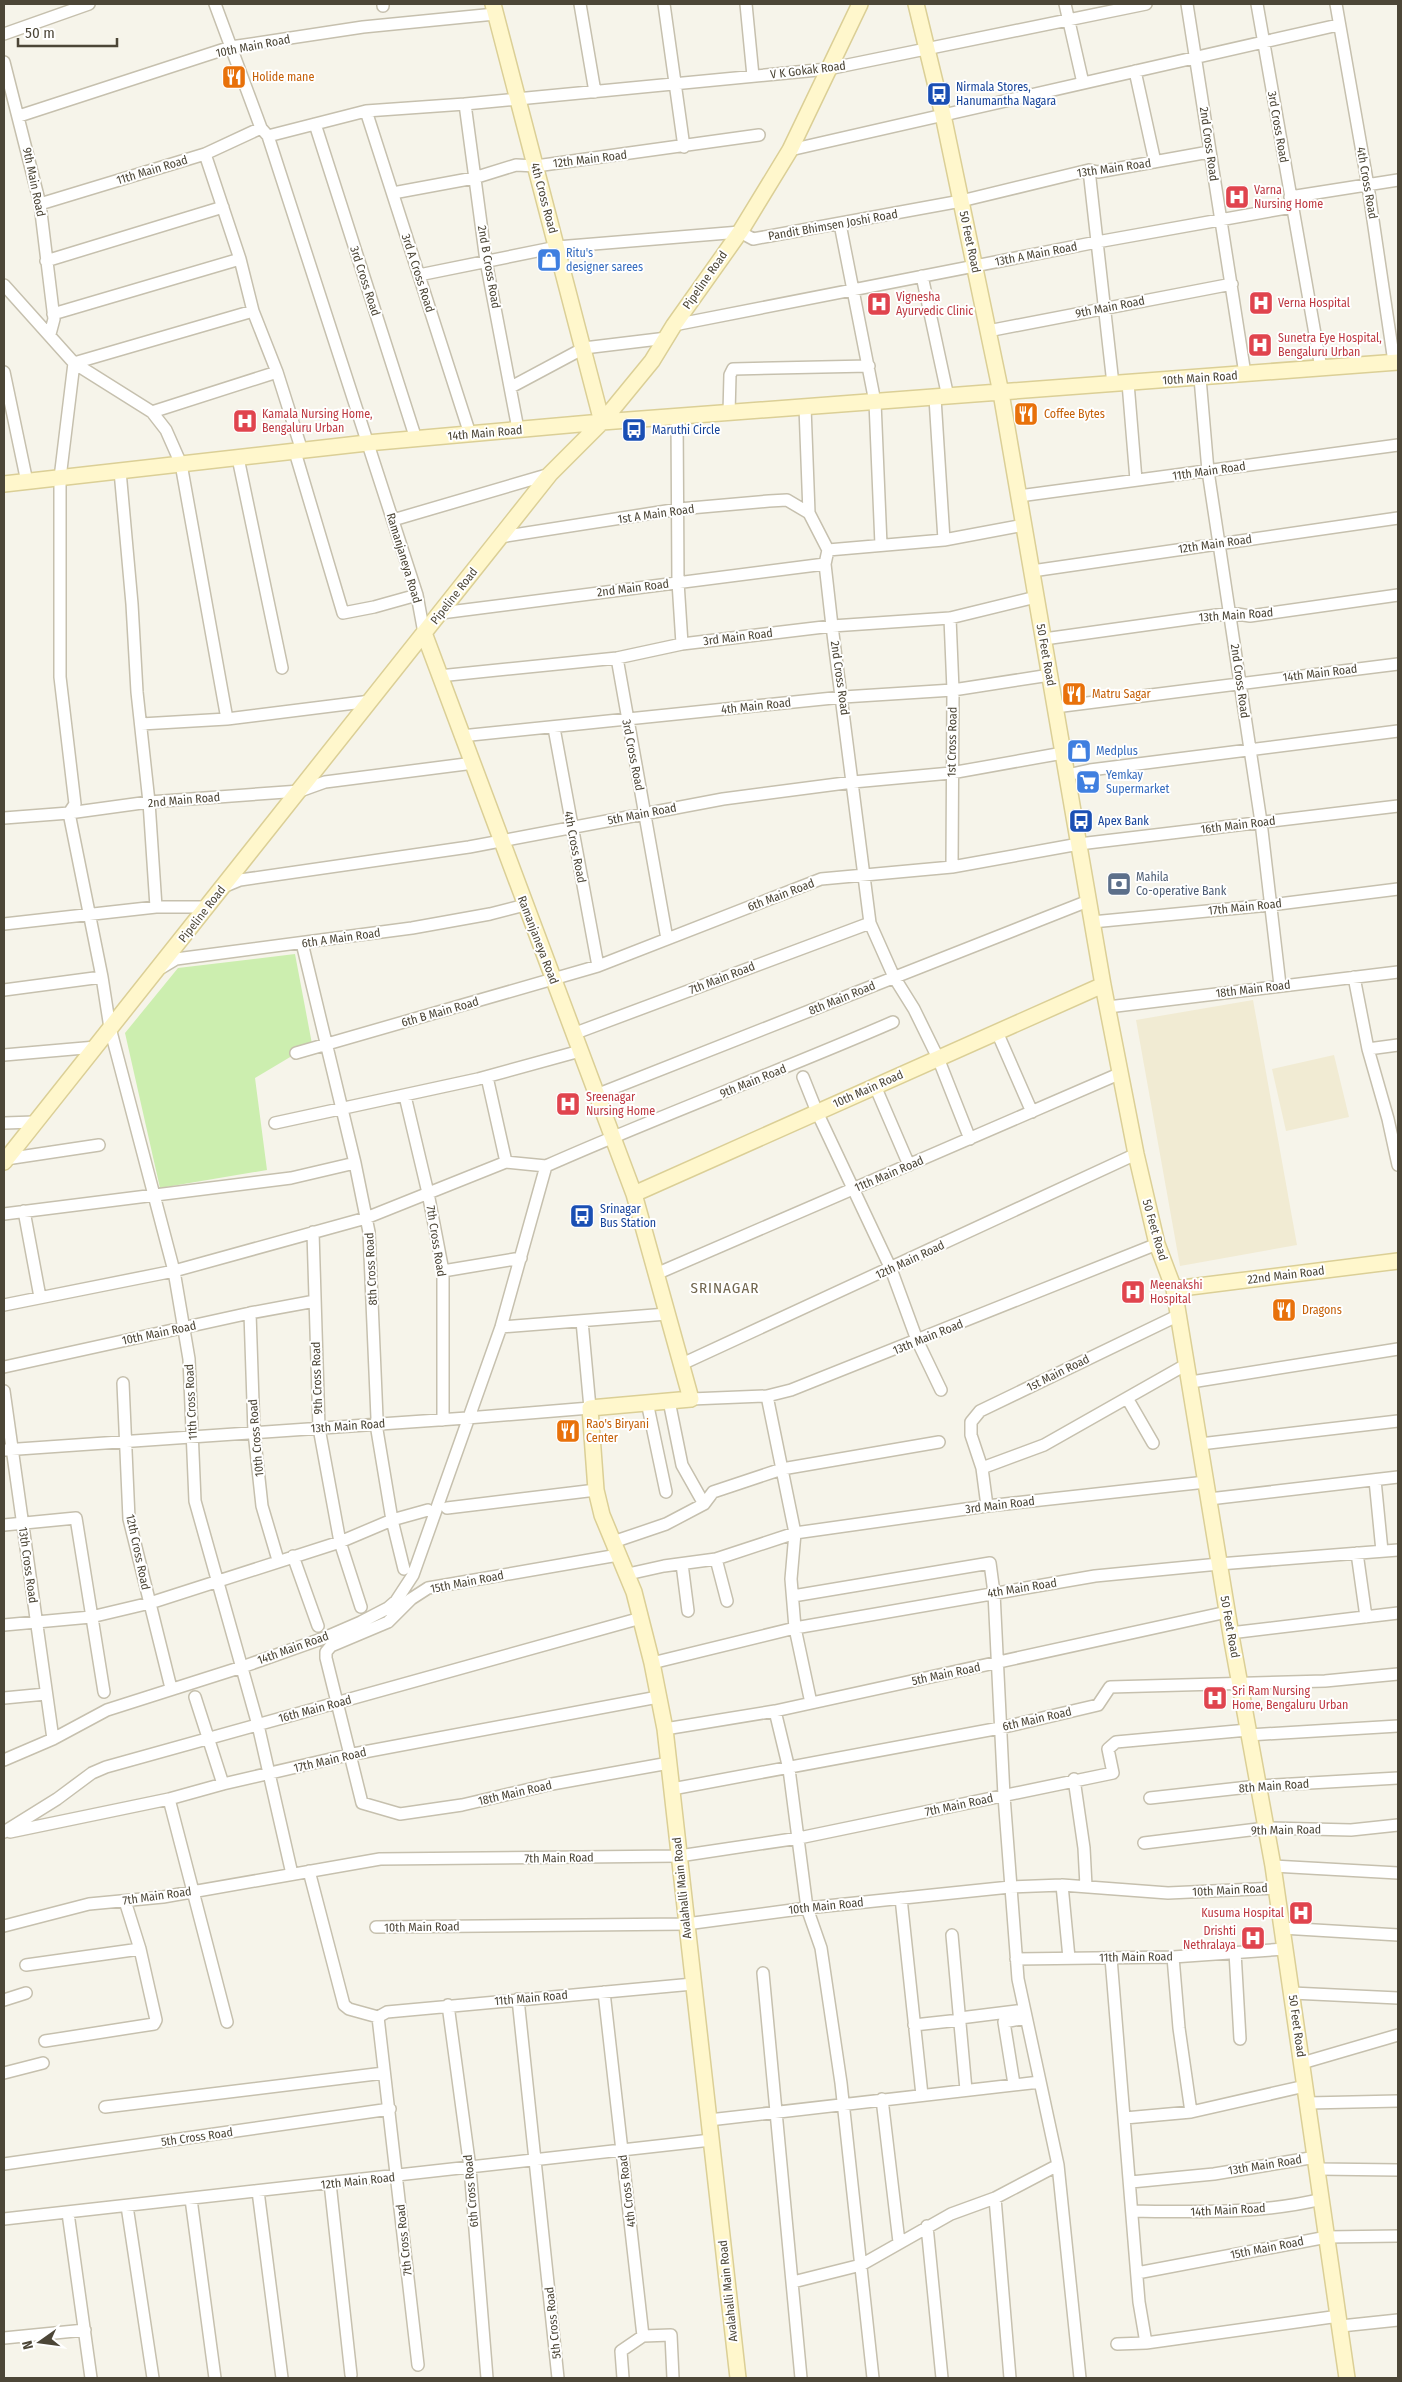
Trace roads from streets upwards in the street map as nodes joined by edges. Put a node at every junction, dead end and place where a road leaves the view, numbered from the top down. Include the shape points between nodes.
1 (89, 4) edge
2 (215, 4) edge
3 (580, 4) edge
4 (664, 4) edge
5 (746, 4) edge
6 (860, 4) edge
7 (916, 4) edge
8 (1065, 4) edge
9 (1146, 4) edge
10 (1187, 4) edge
11 (1257, 4) edge
12 (1336, 4) edge
13 (494, 9) edge
14 (1068, 20) junction
15 (1338, 24) junction
16 (4, 34) edge
17 (1263, 42) junction
18 (231, 48) junction
19 (928, 50) junction
20 (1197, 57) junction
21 (4, 62) edge
22 (828, 69) junction
23 (1135, 71) junction
24 (753, 76) junction
25 (1083, 83) junction
26 (675, 84) junction
27 (595, 92) junction
28 (519, 99) junction
29 (466, 104) junction
30 (366, 112) junction
31 (943, 115) junction
32 (19, 116) junction
33 (315, 124) junction
34 (265, 132) junction
35 (759, 135) dead end
36 (684, 147) junction
37 (790, 150) junction
38 (1210, 152) junction
39 (205, 154) junction
40 (1155, 162) junction
41 (536, 166) junction
42 (1089, 170) junction
43 (474, 178) junction
44 (1398, 180) edge
45 (1368, 186) junction
46 (393, 193) junction
47 (961, 201) junction
48 (1291, 202) junction
49 (40, 204) junction
50 (223, 207) junction
51 (1221, 219) junction
52 (840, 224) junction
53 (740, 232) junction
54 (1097, 242) junction
55 (558, 247) junction
56 (240, 259) junction
57 (46, 261) junction
58 (486, 261) junction
59 (975, 266) junction
60 (419, 275) junction
61 (922, 276) junction
62 (1232, 284) junction
63 (4, 285) edge
64 (854, 289) junction
65 (1105, 308) junction
66 (253, 311) junction
67 (53, 314) junction
68 (988, 330) junction
69 (670, 331) junction
70 (50, 334) junction
71 (584, 348) junction
72 (1396, 362) edge
73 (74, 363) junction
74 (869, 366) junction
75 (1321, 368) junction
76 (4, 372) edge
77 (277, 372) junction
78 (1245, 374) junction
79 (1200, 378) junction
80 (1121, 384) junction
81 (511, 387) junction
82 (1001, 393) junction
83 (941, 398) junction
84 (875, 402) junction
85 (805, 407) junction
86 (152, 412) junction
87 (729, 413) junction
88 (677, 416) junction
89 (602, 422) junction
90 (518, 430) junction
91 (470, 434) junction
92 (416, 439) junction
93 (367, 444) junction
94 (1398, 445) edge
95 (298, 451) junction
96 (238, 458) junction
97 (181, 464) junction
98 (120, 471) junction
99 (1208, 471) junction
100 (550, 474) junction
101 (60, 478) junction
102 (1136, 480) junction
103 (26, 482) junction
104 (4, 484) edge
105 (1019, 496) junction
106 (678, 509) junction
107 (809, 513) junction
108 (1398, 518) edge
109 (392, 520) junction
110 (1024, 524) junction
111 (500, 537) junction
112 (944, 540) junction
113 (1220, 543) junction
114 (881, 545) junction
115 (828, 550) junction
116 (826, 564) junction
117 (1032, 572) junction
118 (678, 582) junction
119 (417, 595) junction
120 (1398, 596) edge
121 (1036, 597) junction
122 (441, 612) junction
123 (1230, 613) junction
124 (950, 618) junction
125 (832, 626) junction
126 (424, 634) junction
127 (1044, 639) junction
128 (682, 644) junction
129 (617, 658) junction
130 (1398, 664) edge
131 (282, 668) dead end
132 (1050, 675) junction
133 (439, 676) junction
134 (1241, 683) junction
135 (953, 690) junction
136 (843, 697) junction
137 (370, 701) junction
138 (1055, 707) junction
139 (227, 719) junction
140 (627, 720) junction
141 (141, 724) junction
142 (554, 728) junction
143 (1398, 731) edge
144 (461, 736) junction
145 (1249, 749) junction
146 (1063, 753) junction
147 (471, 761) junction
148 (951, 773) junction
149 (1067, 775) junction
150 (853, 782) junction
151 (300, 791) junction
152 (150, 802) junction
153 (1398, 806) edge
154 (69, 813) junction
155 (644, 813) junction
156 (4, 818) edge
157 (1262, 822) junction
158 (571, 828) junction
159 (501, 840) junction
160 (1079, 844) junction
161 (952, 867) junction
162 (863, 874) junction
163 (224, 887) junction
164 (1398, 889) edge
165 (1088, 902) junction
166 (525, 905) junction
167 (1270, 905) junction
168 (156, 907) junction
169 (208, 907) junction
170 (88, 915) junction
171 (1092, 922) junction
172 (870, 923) junction
173 (4, 924) edge
174 (667, 940) junction
175 (302, 943) junction
176 (598, 966) junction
177 (158, 970) junction
178 (1398, 972) edge
179 (102, 977) junction
180 (894, 977) junction
181 (1354, 977) junction
182 (553, 980) junction
183 (1103, 985) junction
184 (1280, 985) junction
185 (4, 990) edge
186 (1108, 1007) junction
187 (893, 1022) dead end
188 (110, 1028) junction
189 (997, 1032) junction
190 (574, 1034) junction
191 (326, 1044) junction
192 (1398, 1045) edge
193 (96, 1047) junction
194 (1368, 1049) junction
195 (580, 1051) junction
196 (296, 1053) dead end
197 (4, 1055) edge
198 (938, 1058) junction
199 (1121, 1072) junction
200 (488, 1077) junction
201 (803, 1077) dead end
202 (875, 1086) junction
203 (596, 1095) junction
204 (405, 1096) junction
205 (342, 1108) junction
206 (817, 1112) junction
207 (1032, 1112) junction
208 (1393, 1118) edge
209 (35, 1122) junction
210 (4, 1123) edge
211 (275, 1123) dead end
212 (612, 1137) junction
213 (970, 1139) junction
214 (99, 1145) dead end
215 (1136, 1154) junction
216 (5, 1160) edge
217 (506, 1162) junction
218 (356, 1163) junction
219 (909, 1165) junction
220 (1398, 1165) edge
221 (546, 1166) junction
222 (854, 1189) junction
223 (428, 1193) junction
224 (155, 1194) junction
225 (634, 1194) junction
226 (24, 1211) junction
227 (4, 1214) edge
228 (366, 1218) junction
229 (313, 1232) junction
230 (1157, 1244) junction
231 (521, 1258) junction
232 (1398, 1261) edge
233 (890, 1269) junction
234 (174, 1271) junction
235 (443, 1271) junction
236 (656, 1274) junction
237 (1174, 1288) junction
238 (40, 1297) junction
239 (315, 1302) junction
240 (4, 1304) edge
241 (250, 1313) junction
242 (667, 1314) junction
243 (1178, 1315) junction
244 (582, 1320) junction
245 (184, 1327) junction
246 (501, 1327) junction
247 (918, 1340) junction
248 (1398, 1349) edge
249 (682, 1364) junction
250 (1187, 1364) junction
251 (4, 1367) edge
252 (1191, 1382) junction
253 (123, 1383) dead end
254 (942, 1390) dead end
255 (4, 1391) edge
256 (767, 1396) junction
257 (1128, 1398) junction
258 (691, 1399) junction
259 (669, 1400) junction
260 (647, 1402) junction
261 (590, 1408) junction
262 (467, 1418) junction
263 (443, 1420) junction
264 (1398, 1421) edge
265 (376, 1424) junction
266 (318, 1428) junction
267 (254, 1432) junction
268 (193, 1436) junction
269 (126, 1441) junction
270 (939, 1442) dead end
271 (1153, 1443) dead end
272 (1200, 1444) junction
273 (8, 1449) edge
274 (982, 1468) junction
275 (782, 1469) junction
276 (1398, 1477) edge
277 (1375, 1480) junction
278 (1206, 1482) junction
279 (596, 1490) junction
280 (666, 1492) dead end
281 (1208, 1499) junction
282 (704, 1504) junction
283 (987, 1506) junction
284 (447, 1508) dead end
285 (428, 1510) dead end
286 (392, 1520) junction
287 (22, 1523) junction
288 (4, 1524) edge
289 (795, 1533) junction
290 (340, 1542) junction
291 (615, 1548) junction
292 (1398, 1550) edge
293 (1382, 1551) junction
294 (1357, 1552) junction
295 (293, 1556) junction
296 (278, 1560) junction
297 (716, 1560) junction
298 (682, 1564) junction
299 (1219, 1564) junction
300 (404, 1570) dead end
301 (628, 1574) junction
302 (218, 1581) junction
303 (994, 1593) junction
304 (792, 1596) junction
305 (727, 1601) dead end
306 (150, 1603) junction
307 (360, 1607) dead end
308 (688, 1611) dead end
309 (1227, 1612) junction
310 (1398, 1613) edge
311 (91, 1617) junction
312 (1366, 1617) junction
313 (641, 1618) junction
314 (36, 1623) junction
315 (4, 1625) edge
316 (318, 1626) dead end
317 (795, 1628) junction
318 (1230, 1633) junction
319 (652, 1663) junction
320 (998, 1664) junction
321 (242, 1667) junction
322 (1398, 1674) edge
323 (1240, 1683) junction
324 (171, 1688) junction
325 (104, 1692) dead end
326 (46, 1694) junction
327 (195, 1697) dead end
328 (658, 1697) junction
329 (4, 1698) edge
330 (337, 1703) junction
331 (811, 1703) junction
332 (775, 1711) junction
333 (258, 1725) junction
334 (1398, 1726) edge
335 (1000, 1728) junction
336 (665, 1730) junction
337 (1249, 1733) junction
338 (208, 1738) junction
339 (53, 1739) junction
340 (348, 1755) junction
341 (4, 1760) edge
342 (669, 1763) junction
343 (789, 1769) junction
344 (269, 1774) junction
345 (1398, 1778) edge
346 (1074, 1779) junction
347 (223, 1784) junction
348 (1258, 1786) junction
349 (672, 1789) junction
350 (1004, 1796) junction
351 (1150, 1798) dead end
352 (169, 1799) junction
353 (1398, 1825) edge
354 (1266, 1828) junction
355 (4, 1833) edge
356 (799, 1838) junction
357 (1144, 1843) dead end
358 (679, 1856) junction
359 (1273, 1866) junction
360 (309, 1871) junction
361 (1398, 1873) edge
362 (292, 1874) junction
363 (1062, 1885) junction
364 (1086, 1886) junction
365 (1010, 1887) junction
366 (1276, 1888) junction
367 (192, 1892) junction
368 (901, 1898) junction
369 (125, 1901) junction
370 (807, 1908) junction
371 (686, 1924) junction
372 (4, 1926) edge
373 (376, 1927) dead end
374 (1282, 1928) junction
375 (952, 1935) dead end
376 (1398, 1935) edge
377 (140, 1948) junction
378 (1285, 1949) junction
379 (1235, 1952) junction
380 (1173, 1957) junction
381 (1069, 1958) junction
382 (1111, 1958) junction
383 (1016, 1959) junction
384 (26, 1965) dead end
385 (762, 1973) dead end
386 (693, 1984) junction
387 (604, 1992) junction
388 (26, 1993) dead end
389 (1292, 1993) junction
390 (1398, 1998) edge
391 (518, 1999) junction
392 (4, 2000) edge
393 (448, 2005) junction
394 (1025, 2014) junction
395 (960, 2019) junction
396 (378, 2021) junction
397 (227, 2022) dead end
398 (914, 2025) junction
399 (1398, 2035) edge
400 (1240, 2039) dead end
401 (45, 2041) dead end
402 (43, 2063) dead end
403 (1302, 2063) junction
404 (4, 2073) edge
405 (384, 2073) junction
406 (1040, 2082) junction
407 (1014, 2084) junction
408 (1305, 2086) junction
409 (966, 2090) junction
410 (922, 2095) junction
411 (882, 2099) junction
412 (1398, 2101) edge
413 (843, 2103) junction
414 (1308, 2103) junction
415 (105, 2107) dead end
416 (390, 2109) junction
417 (776, 2112) junction
418 (1191, 2112) junction
419 (1125, 2118) junction
420 (709, 2120) junction
421 (711, 2140) junction
422 (622, 2150) junction
423 (537, 2160) junction
424 (1317, 2163) junction
425 (4, 2164) edge
426 (1058, 2165) junction
427 (470, 2168) junction
428 (1398, 2170) edge
429 (397, 2176) junction
430 (1131, 2182) junction
431 (330, 2183) junction
432 (258, 2191) junction
433 (995, 2198) junction
434 (191, 2199) junction
435 (1322, 2199) junction
436 (127, 2206) junction
437 (1133, 2211) junction
438 (68, 2212) junction
439 (4, 2218) edge
440 (927, 2226) junction
441 (1398, 2236) edge
442 (1328, 2237) junction
443 (899, 2242) junction
444 (861, 2265) junction
445 (1137, 2273) junction
446 (792, 2282) junction
447 (1398, 2320) edge
448 (1340, 2321) junction
449 (85, 2330) junction
450 (643, 2336) junction
451 (4, 2338) edge
452 (1146, 2343) junction
453 (1117, 2344) dead end
454 (418, 2365) dead end
455 (351, 2375) dead end
456 (91, 2378) edge
457 (153, 2378) edge
458 (216, 2378) edge
459 (282, 2378) edge
460 (487, 2378) edge
461 (558, 2378) edge
462 (623, 2378) edge
463 (673, 2378) edge
464 (738, 2378) edge
465 (802, 2378) edge
466 (873, 2378) edge
467 (942, 2378) edge
468 (1010, 2378) edge
469 (1080, 2378) edge
470 (1347, 2378) edge

1 - 16 street
2 - 18 street, Ramanjaneya Road
3 - 27 street
4 - 26 street
5 - 24 street
6 - 22 street, Pipeline Road
7 - 19 street, 50 Feet Road
8 - 14 street
9 - 14 street, V K Gokak Road
10 - 20 street, 2nd Cross Road
11 - 17 street, 3rd Cross Road
12 - 15 street, 4th Cross Road
13 - 18 street, 10th Main Road
13 - 28 street, 4th Cross Road
14 - 19 street, V K Gokak Road
14 - 25 street
15 - 17 street
15 - 45 street, 4th Cross Road
17 - 20 street
17 - 48 street, 3rd Cross Road
18 - 32 street, 10th Main Road
18 - 34 street, Ramanjaneya Road
19 - 22 street, V K Gokak Road
19 - 31 street, 50 Feet Road
20 - 23 street
20 - 38 street, 2nd Cross Road
21 - 32 street, 9th Main Road
22 - 24 street, V K Gokak Road
22 - 37 street, Pipeline Road
23 - 25 street
23 - 40 street
24 - 26 street, V K Gokak Road
25 - 31 street
26 - 27 street, V K Gokak Road
26 - 36 street
27 - 28 street, V K Gokak Road
28 - 29 street, V K Gokak Road
28 - 41 street, 4th Cross Road
29 - 30 street, 11th Main Road
29 - 43 street, 2nd B Cross Road
30 - 33 street, 11th Main Road
30 - 46 street, 3rd A Cross Road
31 - 37 street
31 - 47 street, 50 Feet Road
32 - 49 street, 9th Main Road
33 - 34 street, 11th Main Road
33 - 92 street, 3rd Cross Road
34 - 39 street, 11th Main Road
34 - 93 street, Ramanjaneya Road
35 - 36 street, 12th Main Road
36 - 41 street, 12th Main Road
37 - 53 street, Pipeline Road
38 - 40 street, 13th Main Road
38 - 51 street, 2nd Cross Road
39 - 49 street, 11th Main Road
39 - 50 street
40 - 42 street, 13th Main Road via 1098,172
41 - 43 street, 12th Main Road via 516,165
41 - 55 street, 4th Cross Road
42 - 47 street, 13th Main Road
42 - 54 street
43 - 46 street, 12th Main Road
43 - 58 street, 2nd B Cross Road
44 - 45 street
45 - 48 street
45 - 72 street, 4th Cross Road
46 - 60 street, 3rd A Cross Road
47 - 52 street, Pandit Bhimsen Joshi Road
47 - 59 street, 50 Feet Road
48 - 51 street, 13th A Main Road
48 - 75 street, 3rd Cross Road
49 - 57 street, 9th Main Road
50 - 56 street
50 - 57 street
51 - 54 street, 13th A Main Road
51 - 62 street, 2nd Cross Road
52 - 53 street, Pandit Bhimsen Joshi Road via 753,239
52 - 64 street
53 - 55 street, Pandit Bhimsen Joshi Road
53 - 69 street, Pipeline Road
54 - 59 street, 13th A Main Road
54 - 65 street
55 - 58 street, Pandit Bhimsen Joshi Road
55 - 71 street, 4th Cross Road
56 - 66 street
56 - 67 street
57 - 67 street, 9th Main Road
58 - 60 street, Pandit Bhimsen Joshi Road
58 - 81 street, 2nd B Cross Road
59 - 61 street, 13th A Main Road
59 - 68 street, 50 Feet Road
60 - 91 street, 3rd A Cross Road
61 - 64 street, 13th A Main Road
61 - 83 street
62 - 65 street, 9th Main Road
62 - 78 street, 2nd Cross Road
63 - 70 street
64 - 69 street, 13th A Main Road
64 - 74 street
65 - 68 street, 9th Main Road
65 - 80 street
66 - 73 street
66 - 77 street
67 - 70 street, 9th Main Road
68 - 82 street, 50 Feet Road
69 - 71 street, 13th A Main Road
69 - 89 street, Pipeline Road via 652,361
70 - 73 street
71 - 81 street
71 - 89 street, 4th Cross Road
72 - 75 street, 10th Main Road
73 - 86 street
73 - 101 street
74 - 84 street
74 - 87 street via 733,369
75 - 78 street, 10th Main Road
76 - 103 street
77 - 86 street
77 - 95 street
78 - 79 street, 10th Main Road
79 - 80 street, 10th Main Road
79 - 99 street, 2nd Cross Road
80 - 82 street, 10th Main Road
80 - 102 street
81 - 90 street, 2nd B Cross Road
82 - 83 street, 10th Main Road
82 - 105 street, 50 Feet Road
83 - 84 street, 10th Main Road
83 - 112 street
84 - 85 street, 10th Main Road
84 - 114 street
85 - 87 street, 14th Main Road
85 - 107 street
86 - 97 street via 166,430
87 - 88 street, 14th Main Road
88 - 89 street, 14th Main Road
88 - 106 street
89 - 90 street, 14th Main Road
89 - 100 street, Pipeline Road
90 - 91 street, 14th Main Road
91 - 92 street, 14th Main Road
92 - 93 street, 14th Main Road
93 - 95 street, 14th Main Road
93 - 109 street, Ramanjaneya Road
94 - 99 street, 11th Main Road
95 - 96 street, 14th Main Road
95 - 119 street via 343,614
96 - 97 street, 14th Main Road
96 - 131 street
97 - 98 street, 14th Main Road
97 - 139 street
98 - 101 street, 14th Main Road
98 - 141 street
99 - 102 street, 11th Main Road
99 - 113 street, 2nd Cross Road
100 - 109 street
100 - 111 street, Pipeline Road
101 - 103 street, 14th Main Road
101 - 154 street via 60,677 75,804
102 - 105 street, 11th Main Road
103 - 104 street, 14th Main Road
105 - 110 street, 50 Feet Road
106 - 107 street, 1st A Main Road via 787,500
106 - 111 street, 1st A Main Road
106 - 118 street
107 - 115 street
108 - 113 street, 12th Main Road
109 - 119 street, Ramanjaneya Road
110 - 112 street
110 - 117 street, 50 Feet Road
111 - 122 street, Pipeline Road
112 - 114 street
113 - 117 street, 12th Main Road
113 - 123 street, 2nd Cross Road
114 - 115 street
115 - 116 street, 2nd Cross Road
116 - 118 street, 2nd Main Road
116 - 125 street, 2nd Cross Road
117 - 121 street, 50 Feet Road
118 - 122 street, 2nd Main Road
118 - 128 street
119 - 126 street, Ramanjaneya Road
120 - 123 street, 13th Main Road via 1250,616
121 - 124 street, 3rd Main Road
121 - 127 street, 50 Feet Road
122 - 126 street, Pipeline Road
123 - 127 street, 13th Main Road
123 - 134 street, 2nd Cross Road
124 - 125 street, 3rd Main Road
124 - 135 street, 1st Cross Road
125 - 128 street, 3rd Main Road
125 - 136 street, 2nd Cross Road
126 - 133 street, Ramanjaneya Road
126 - 137 street, Pipeline Road
127 - 132 street, 50 Feet Road
128 - 129 street, 3rd Main Road
129 - 133 street, 3rd Main Road
129 - 140 street, 3rd Cross Road
130 - 134 street, 14th Main Road
132 - 135 street, 4th Main Road
132 - 138 street, 50 Feet Road
133 - 144 street, Ramanjaneya Road
134 - 138 street, 14th Main Road
134 - 145 street, 2nd Cross Road
135 - 136 street, 4th Main Road
135 - 148 street, 1st Cross Road
136 - 140 street, 4th Main Road
136 - 150 street, 2nd Cross Road
137 - 139 street
137 - 151 street, Pipeline Road
138 - 146 street, 50 Feet Road
139 - 141 street
140 - 142 street, 4th Main Road
140 - 155 street, 3rd Cross Road
141 - 152 street
142 - 144 street, 4th Main Road
142 - 158 street, 4th Cross Road
143 - 145 street
144 - 147 street, Ramanjaneya Road
145 - 149 street
145 - 157 street, 2nd Cross Road
146 - 148 street, 5th Main Road
146 - 149 street, 50 Feet Road
147 - 151 street, 2nd Main Road via 325,782
147 - 159 street, Ramanjaneya Road
148 - 150 street, 5th Main Road
148 - 161 street, 1st Cross Road
149 - 160 street, 50 Feet Road
150 - 155 street, 5th Main Road
150 - 162 street, 2nd Cross Road
151 - 152 street, 2nd Main Road
151 - 163 street, Pipeline Road
152 - 154 street, 2nd Main Road
152 - 168 street
153 - 157 street, 16th Main Road
154 - 156 street
154 - 170 street, 11th Cross Road
155 - 158 street, 5th Main Road
155 - 174 street, 3rd Cross Road
157 - 160 street, 16th Main Road
157 - 167 street, 2nd Cross Road
158 - 159 street, 5th Main Road
158 - 176 street, 4th Cross Road
159 - 163 street, 5th Main Road via 240,880
159 - 166 street, Ramanjaneya Road
160 - 161 street, 6th Main Road
160 - 165 street, 50 Feet Road
161 - 162 street, 6th Main Road
162 - 172 street, 2nd Cross Road
162 - 174 street, 6th Main Road via 821,879
163 - 169 street, Pipeline Road
164 - 167 street, 17th Main Road
165 - 171 street, 50 Feet Road
165 - 180 street, 8th Main Road
166 - 175 street, 6th A Main Road via 412,928
166 - 182 street, Ramanjaneya Road
167 - 171 street, 17th Main Road
167 - 184 street, 2nd Cross Road
168 - 169 street
168 - 170 street
169 - 177 street, Pipeline Road
170 - 173 street
170 - 179 street, 11th Cross Road
171 - 183 street, 50 Feet Road
172 - 180 street, 2nd Cross Road
172 - 190 street, 7th Main Road
174 - 176 street, 6th Main Road
175 - 177 street, 6th A Main Road via 176,959
175 - 191 street, 8th Cross Road
176 - 182 street, 6th Main Road
177 - 188 street, Pipeline Road
178 - 181 street, 18th Main Road
179 - 185 street
179 - 188 street, 11th Cross Road
180 - 198 street
180 - 203 street, 8th Main Road
181 - 184 street, 18th Main Road
181 - 194 street
182 - 190 street, Ramanjaneya Road
182 - 191 street, 6th B Main Road
183 - 186 street, 50 Feet Road
183 - 189 street, 10th Main Road
184 - 186 street, 18th Main Road
186 - 199 street, 50 Feet Road
187 - 212 street, 9th Main Road
188 - 193 street, Pipeline Road
188 - 224 street, 11th Cross Road
189 - 198 street, 10th Main Road
189 - 207 street
190 - 195 street, Ramanjaneya Road
191 - 196 street, 6th B Main Road
191 - 205 street, 8th Cross Road
192 - 194 street
193 - 197 street
193 - 209 street, Pipeline Road
194 - 208 street
195 - 200 street
195 - 203 street, Ramanjaneya Road
198 - 202 street, 10th Main Road
198 - 213 street
199 - 207 street, 11th Main Road
199 - 215 street, 50 Feet Road
200 - 204 street
200 - 217 street
201 - 206 street
202 - 206 street, 10th Main Road
202 - 219 street
203 - 212 street, Ramanjaneya Road
204 - 205 street
204 - 223 street, 7th Cross Road
205 - 211 street
205 - 218 street, 8th Cross Road
206 - 222 street
206 - 225 street, 10th Main Road
207 - 213 street, 11th Main Road
208 - 220 street
209 - 210 street
209 - 216 street, Pipeline Road
212 - 221 street, 9th Main Road
212 - 225 street, Ramanjaneya Road
213 - 219 street, 11th Main Road
214 - 216 street
215 - 230 street, 50 Feet Road
215 - 233 street, 12th Main Road
217 - 221 street
217 - 223 street
218 - 224 street via 291,1178
218 - 228 street, 8th Cross Road
219 - 222 street, 11th Main Road
221 - 231 street, 14th Main Road
222 - 233 street
222 - 236 street, 11th Main Road
223 - 228 street
223 - 235 street, 7th Cross Road
224 - 226 street
224 - 234 street, 11th Cross Road
225 - 236 street, Ramanjaneya Road
226 - 227 street
226 - 238 street
228 - 229 street
228 - 265 street, 8th Cross Road via 370,1242
229 - 234 street
229 - 239 street, 9th Cross Road
230 - 237 street, 50 Feet Road
230 - 247 street, 13th Main Road
231 - 235 street
231 - 246 street, 14th Main Road
232 - 237 street, 22nd Main Road
233 - 247 street
233 - 249 street, 12th Main Road
234 - 238 street
234 - 245 street, 11th Cross Road
235 - 263 street, 7th Cross Road
236 - 242 street
237 - 243 street, 50 Feet Road
238 - 240 street
239 - 241 street, 10th Main Road
239 - 266 street, 9th Cross Road
241 - 245 street, 10th Main Road
241 - 267 street, 10th Cross Road
242 - 244 street
242 - 249 street
243 - 250 street, 50 Feet Road
243 - 274 street, 1st Main Road via 980,1410 971,1422 971,1434
244 - 246 street
244 - 261 street
245 - 251 street, 10th Main Road
245 - 268 street, 11th Cross Road
246 - 262 street, 14th Main Road
247 - 254 street
247 - 256 street, 13th Main Road via 814,1382
248 - 252 street
249 - 258 street
250 - 252 street, 50 Feet Road
250 - 257 street
252 - 272 street, 50 Feet Road
253 - 269 street, 12th Cross Road
255 - 273 street, 13th Cross Road
256 - 258 street, 13th Main Road
256 - 275 street
257 - 271 street
257 - 274 street via 1044,1445
258 - 259 street, 13th Main Road
259 - 260 street, 13th Main Road
259 - 282 street via 682,1465
260 - 261 street, 13th Main Road
260 - 280 street
261 - 262 street, 13th Main Road
261 - 279 street, Avalahalli Main Road
262 - 263 street, 13th Main Road
262 - 321 street, 14th Main Road via 413,1575 396,1601 388,1608 324,1638
263 - 265 street, 13th Main Road
264 - 272 street
265 - 266 street, 13th Main Road
265 - 286 street, 8th Cross Road
266 - 267 street, 13th Main Road
266 - 290 street, 9th Cross Road
267 - 268 street, 13th Main Road
267 - 296 street, 10th Cross Road via 262,1506
268 - 269 street, 13th Main Road
268 - 302 street, 11th Cross Road via 195,1501
269 - 273 street, 13th Main Road
269 - 306 street, 12th Cross Road via 130,1520
270 - 275 street
272 - 278 street, 50 Feet Road
273 - 287 street, 13th Cross Road
274 - 283 street, 1st Main Road
275 - 282 street via 713,1492
275 - 289 street
276 - 277 street
277 - 281 street
277 - 293 street
278 - 281 street, 50 Feet Road
278 - 283 street, 3rd Main Road
279 - 284 street
279 - 291 street, Avalahalli Main Road
281 - 299 street, 50 Feet Road
282 - 291 street
283 - 289 street, 3rd Main Road
285 - 286 street
286 - 290 street
286 - 300 street, 8th Cross Road
287 - 288 street
287 - 311 street via 76,1518
287 - 314 street, 13th Cross Road
289 - 297 street, 3rd Main Road
289 - 304 street
290 - 295 street
290 - 307 street, 9th Cross Road
291 - 301 street, Avalahalli Main Road
291 - 330 street, 15th Main Road via 428,1588 411,1599 388,1622 331,1646 326,1652
292 - 293 street, 4th Main Road
293 - 294 street, 4th Main Road
294 - 299 street, 4th Main Road
294 - 312 street
295 - 296 street
295 - 316 street
296 - 302 street
297 - 298 street, 3rd Main Road
297 - 305 street
298 - 301 street, 3rd Main Road
298 - 308 street
299 - 303 street, 4th Main Road via 1095,1576
299 - 309 street, 50 Feet Road
301 - 313 street, Avalahalli Main Road
302 - 306 street
302 - 321 street, 11th Cross Road
303 - 304 street via 990,1563
303 - 317 street, 4th Main Road
303 - 320 street
304 - 317 street
306 - 311 street
306 - 324 street, 12th Cross Road
309 - 318 street, 50 Feet Road
309 - 320 street, 5th Main Road
310 - 312 street
311 - 314 street
311 - 325 street
312 - 318 street
313 - 319 street, Avalahalli Main Road
313 - 330 street, 16th Main Road
314 - 315 street
314 - 326 street, 13th Cross Road
317 - 319 street, 4th Main Road
317 - 331 street
318 - 323 street, 50 Feet Road
319 - 328 street, Avalahalli Main Road
320 - 331 street, 5th Main Road
320 - 335 street
321 - 324 street, 14th Main Road
321 - 333 street, 11th Cross Road
322 - 323 street, 6th Main Road via 1325,1681
323 - 335 street, 6th Main Road via 1110,1687 1098,1705
323 - 337 street, 50 Feet Road
324 - 339 street, 14th Main Road via 99,1713
326 - 329 street
326 - 339 street, 13th Cross Road
327 - 338 street
328 - 336 street, Avalahalli Main Road
328 - 340 street, 17th Main Road
330 - 333 street, 16th Main Road
330 - 340 street
331 - 332 street, 5th Main Road
332 - 336 street, 5th Main Road
332 - 343 street
333 - 338 street, 16th Main Road
333 - 344 street, 11th Cross Road
334 - 337 street
335 - 343 street, 6th Main Road
335 - 350 street
336 - 342 street, Avalahalli Main Road
337 - 346 street, 7th Main Road via 1116,1742 1108,1748 1113,1772
337 - 348 street, 50 Feet Road
338 - 347 street
338 - 355 street, 16th Main Road via 99,1770
339 - 341 street, 14th Main Road
340 - 342 street, 18th Main Road via 362,1803 400,1814 462,1805 552,1784
340 - 344 street, 17th Main Road
342 - 349 street, Avalahalli Main Road
343 - 349 street, 6th Main Road
343 - 356 street
344 - 347 street, 17th Main Road
344 - 362 street, 11th Cross Road
345 - 348 street, 8th Main Road
346 - 350 street, 7th Main Road
346 - 364 street
347 - 352 street, 17th Main Road
348 - 351 street, 8th Main Road
348 - 354 street, 50 Feet Road
349 - 358 street, Avalahalli Main Road
350 - 356 street, 7th Main Road
350 - 365 street
352 - 355 street, 17th Main Road
352 - 367 street
353 - 354 street, 9th Main Road via 1351,1830
354 - 357 street, 9th Main Road
354 - 359 street, 50 Feet Road
356 - 358 street, 7th Main Road
356 - 370 street
358 - 360 street, 7th Main Road via 380,1859
358 - 371 street, Avalahalli Main Road
359 - 361 street, 10th Main Road
359 - 366 street, 50 Feet Road
360 - 362 street, 7th Main Road
360 - 396 street via 344,2005
362 - 367 street, 7th Main Road
363 - 364 street, 10th Main Road
363 - 365 street, 10th Main Road
363 - 381 street
364 - 366 street, 10th Main Road via 1168,1893
365 - 368 street, 10th Main Road
365 - 383 street
366 - 374 street, 50 Feet Road
367 - 369 street, 7th Main Road
367 - 397 street
368 - 370 street, 10th Main Road
368 - 398 street
369 - 372 street, 7th Main Road via 89,1904
369 - 377 street
370 - 371 street, 10th Main Road
370 - 413 street via 821,1948
371 - 373 street, 10th Main Road
371 - 386 street, Avalahalli Main Road
374 - 376 street
374 - 378 street, 50 Feet Road
375 - 395 street
377 - 384 street
377 - 401 street via 156,2020 154,2024
378 - 379 street, 11th Main Road
378 - 389 street, 50 Feet Road
379 - 380 street, 11th Main Road
379 - 400 street
380 - 382 street, 11th Main Road
380 - 418 street via 1178,2028
381 - 382 street, 11th Main Road
381 - 383 street, 11th Main Road
382 - 419 street
383 - 394 street
385 - 417 street
386 - 387 street, 11th Main Road
386 - 420 street, Avalahalli Main Road
387 - 391 street, 11th Main Road
387 - 422 street, 4th Cross Road
388 - 392 street
389 - 390 street
389 - 403 street, 50 Feet Road
391 - 393 street, 11th Main Road
391 - 423 street, 5th Cross Road
393 - 396 street, 11th Main Road via 387,2012
393 - 427 street, 6th Cross Road
394 - 395 street
394 - 406 street
394 - 407 street via 1004,2022
395 - 398 street
395 - 409 street
396 - 405 street, 7th Cross Road
398 - 410 street
399 - 403 street
402 - 404 street
403 - 408 street, 50 Feet Road
405 - 415 street
405 - 416 street, 7th Cross Road
406 - 407 street
406 - 426 street
407 - 409 street
408 - 414 street, 50 Feet Road
408 - 418 street
409 - 410 street
410 - 411 street
411 - 413 street
411 - 443 street
412 - 414 street
413 - 417 street
413 - 444 street
414 - 424 street, 50 Feet Road
416 - 425 street, 5th Cross Road
416 - 429 street, 7th Cross Road
417 - 420 street
417 - 446 street
418 - 419 street
419 - 430 street
420 - 421 street, Avalahalli Main Road
421 - 422 street, 12th Main Road
421 - 464 street, Avalahalli Main Road
422 - 423 street, 12th Main Road
422 - 450 street, 4th Cross Road
423 - 427 street, 12th Main Road
423 - 461 street, 5th Cross Road
424 - 428 street
424 - 430 street, 13th Main Road
424 - 435 street, 50 Feet Road
426 - 433 street
426 - 469 street
427 - 429 street, 12th Main Road
427 - 460 street, 6th Cross Road
429 - 431 street, 12th Main Road
429 - 454 street, 7th Cross Road
430 - 437 street
431 - 432 street, 12th Main Road
431 - 455 street
432 - 434 street, 12th Main Road
432 - 459 street
433 - 440 street
433 - 468 street
434 - 436 street, 12th Main Road
434 - 458 street
435 - 437 street, 14th Main Road via 1291,2206 1193,2212
435 - 442 street, 50 Feet Road
436 - 438 street, 12th Main Road
436 - 457 street
437 - 445 street
438 - 439 street, 12th Main Road
438 - 449 street
440 - 443 street
440 - 467 street
441 - 442 street, 15th Main Road
442 - 445 street, 15th Main Road
442 - 448 street, 50 Feet Road
443 - 444 street
444 - 446 street
444 - 466 street
445 - 452 street
446 - 465 street
447 - 448 street
448 - 452 street
448 - 470 street, 50 Feet Road
449 - 451 street
449 - 456 street
450 - 462 street via 621,2351
450 - 463 street via 671,2335
452 - 453 street

